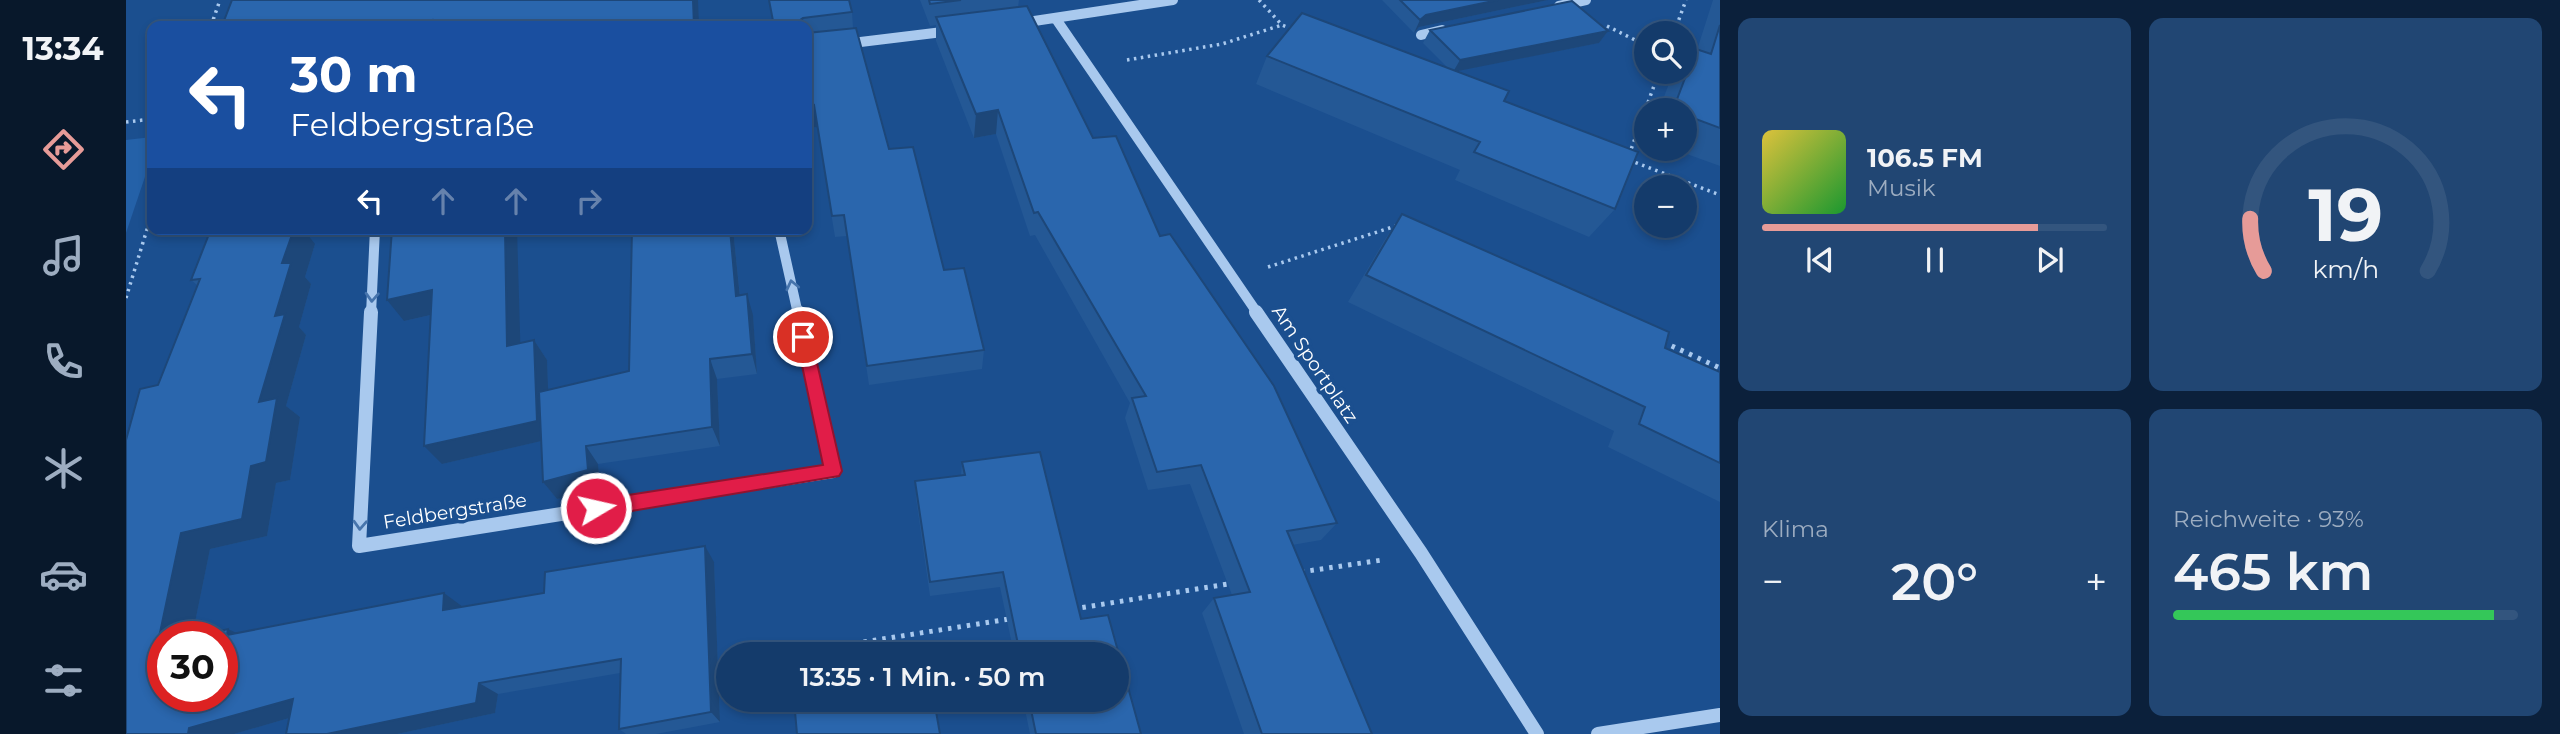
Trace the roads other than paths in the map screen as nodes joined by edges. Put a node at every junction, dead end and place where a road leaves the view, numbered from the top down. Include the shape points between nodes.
1 (1173, 0) edge
2 (1586, 0) edge
3 (1553, 7) edge
4 (1056, 19) junction
5 (1015, 24) edge
6 (1447, 29) edge
7 (959, 30) edge
8 (1421, 35) edge
9 (834, 45) edge
10 (375, 235) edge
11 (780, 235) edge
12 (1720, 715) edge
13 (1537, 734) edge
14 (1598, 734) edge

1 - 4 street
2 - 3 street
4 - 5 street
4 - 13 street, Am Sportplatz via 1421,553
6 - 8 street
7 - 9 street
10 -> 11 street, Feldbergstraße via 359,546 833,471
12 - 14 street

